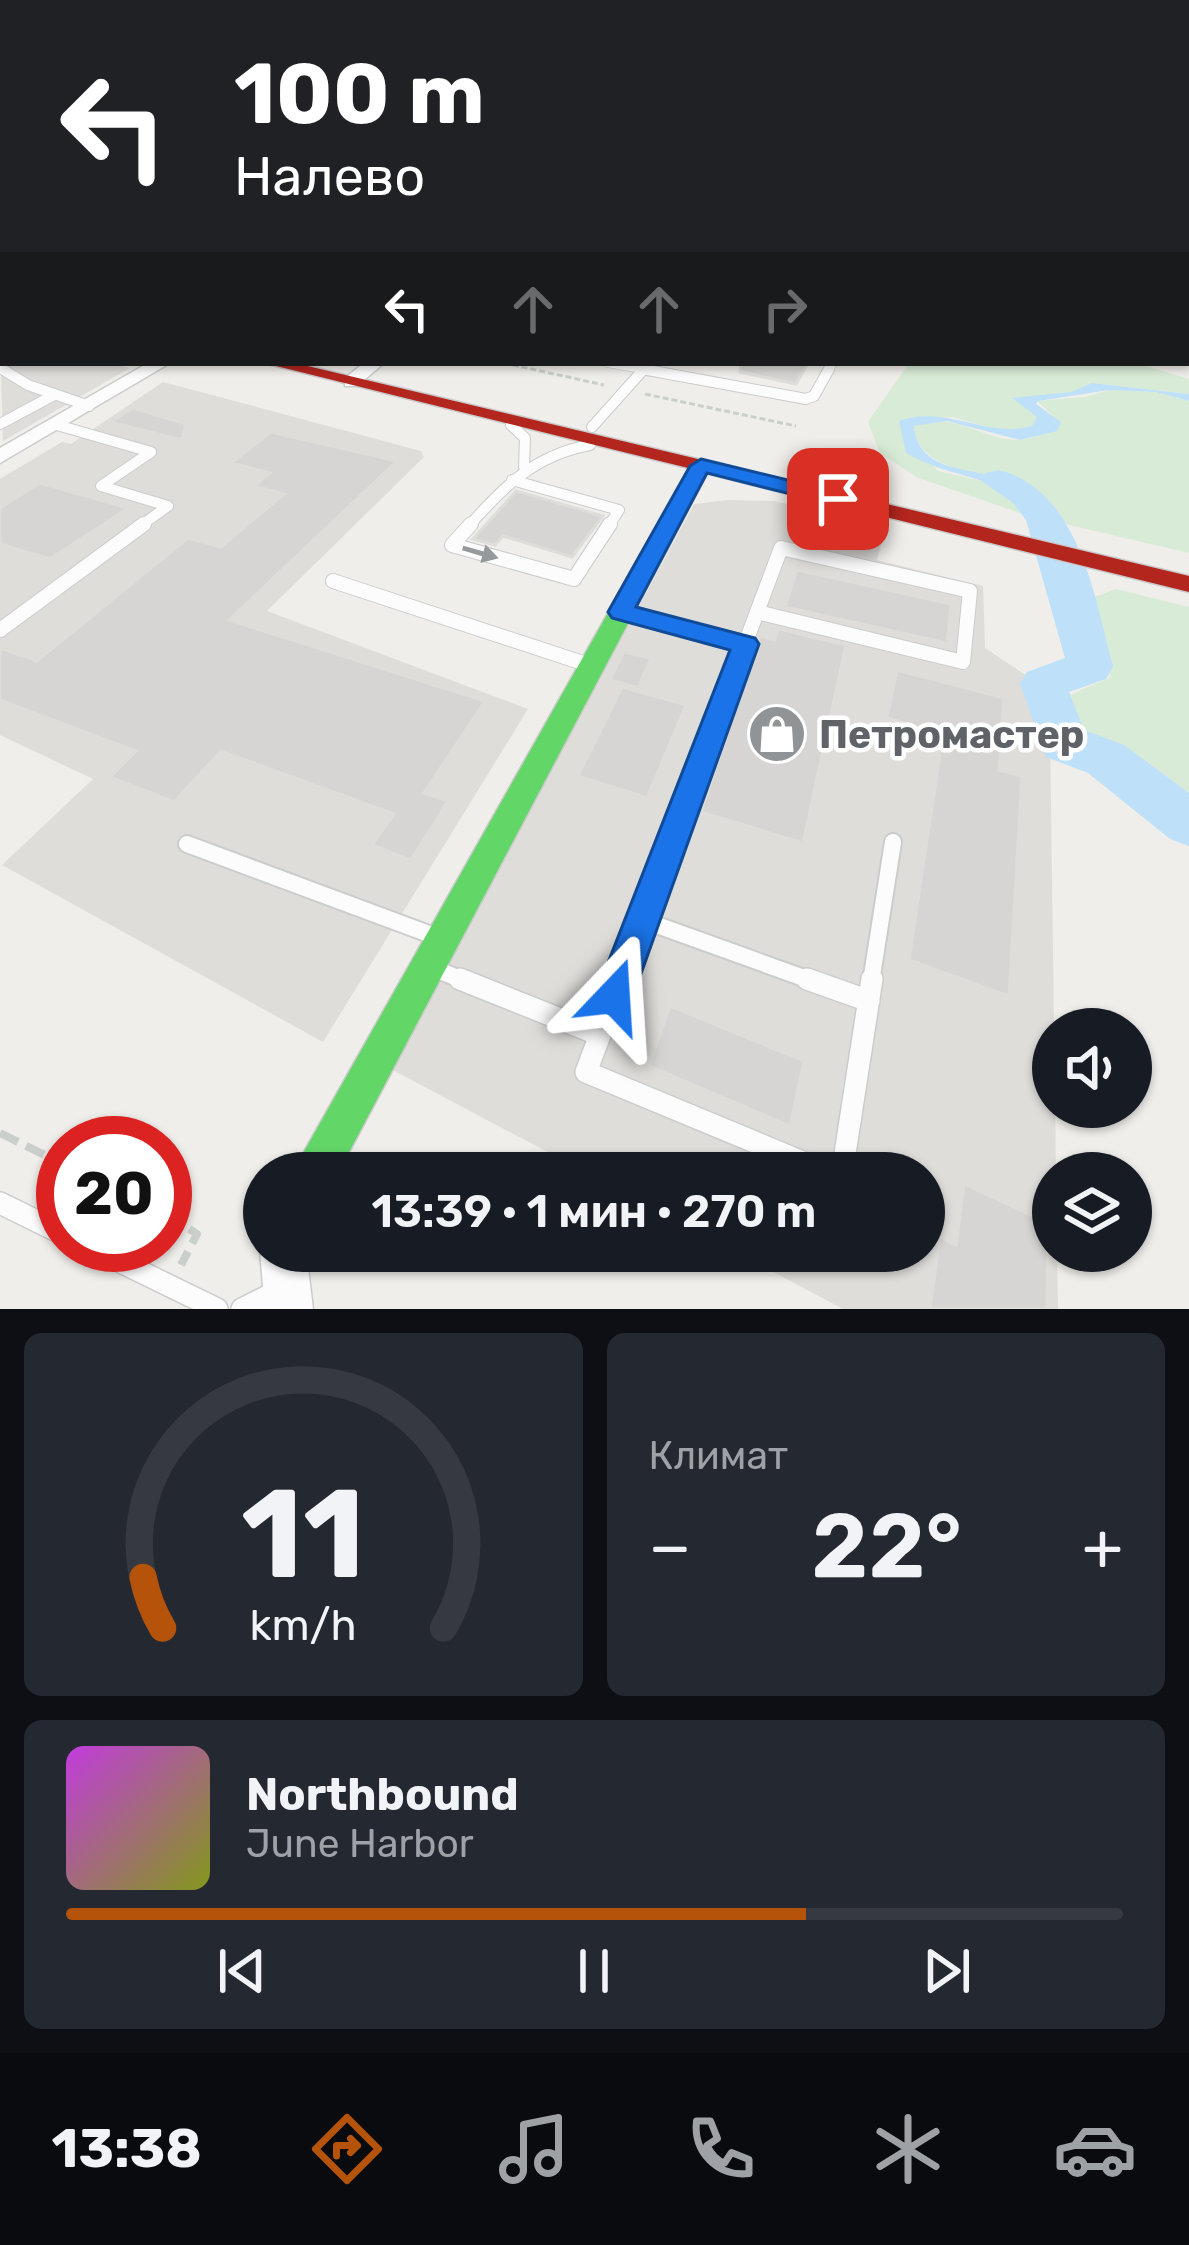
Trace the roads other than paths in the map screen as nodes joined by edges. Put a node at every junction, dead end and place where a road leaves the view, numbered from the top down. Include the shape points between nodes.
1 (156, 366) edge
2 (303, 366) edge
3 (646, 366) edge
4 (831, 366) edge
5 (0, 368) edge
6 (363, 372) edge
7 (55, 395) junction
8 (89, 406) junction
9 (503, 418) junction
10 (0, 424) edge
11 (57, 425) junction
12 (601, 435) junction
13 (0, 457) edge
14 (701, 466) junction
15 (524, 467) junction
16 (512, 480) junction
17 (1022, 536) junction
18 (1104, 555) junction
19 (1189, 568) edge
20 (333, 581) dead end
21 (1189, 584) edge
22 (621, 612) junction
23 (758, 612) junction
24 (0, 630) edge
25 (745, 644) junction
26 (592, 666) junction
27 (893, 842) dead end
28 (187, 844) dead end
29 (643, 920) junction
30 (442, 938) junction
31 (428, 966) junction
32 (869, 1001) junction
33 (600, 1035) junction
34 (326, 1152) edge
35 (778, 1152) edge
36 (845, 1152) edge
37 (0, 1203) edge
38 (36, 1221) edge
39 (141, 1272) edge
40 (286, 1282) edge
41 (217, 1309) edge
42 (242, 1309) edge

1 - 8 street
2 - 6 main road
3 - 4 lane via 806,399
3 - 12 lane
5 - 7 lane
6 - 9 main road
6 - 12 main road
7 - 8 lane
7 - 10 lane
8 - 11 street
9 - 12 main road
9 - 15 lane via 525,438
11 - 13 street
11 - 24 lane via 151,452 100,486 169,506
12 - 14 main road
12 - 15 lane
12 - 17 main road
14 - 17 main road
14 - 22 main road
15 - 16 lane
16 -> 16 lane via 452,545 574,579 619,510
17 - 18 main road
18 - 19 main road
18 - 21 main road
20 - 26 lane
22 - 25 lane
22 - 26 main road
23 - 23 lane via 781,548 970,591 963,662
23 - 25 lane
25 - 29 lane
26 - 30 main road
27 - 32 lane
28 - 30 lane
29 - 32 lane
29 - 33 lane
30 - 31 main road
31 - 33 lane
31 - 34 main road
32 - 36 lane
33 - 35 lane via 586,1072
37 - 38 lane
39 - 41 lane
40 - 42 lane

